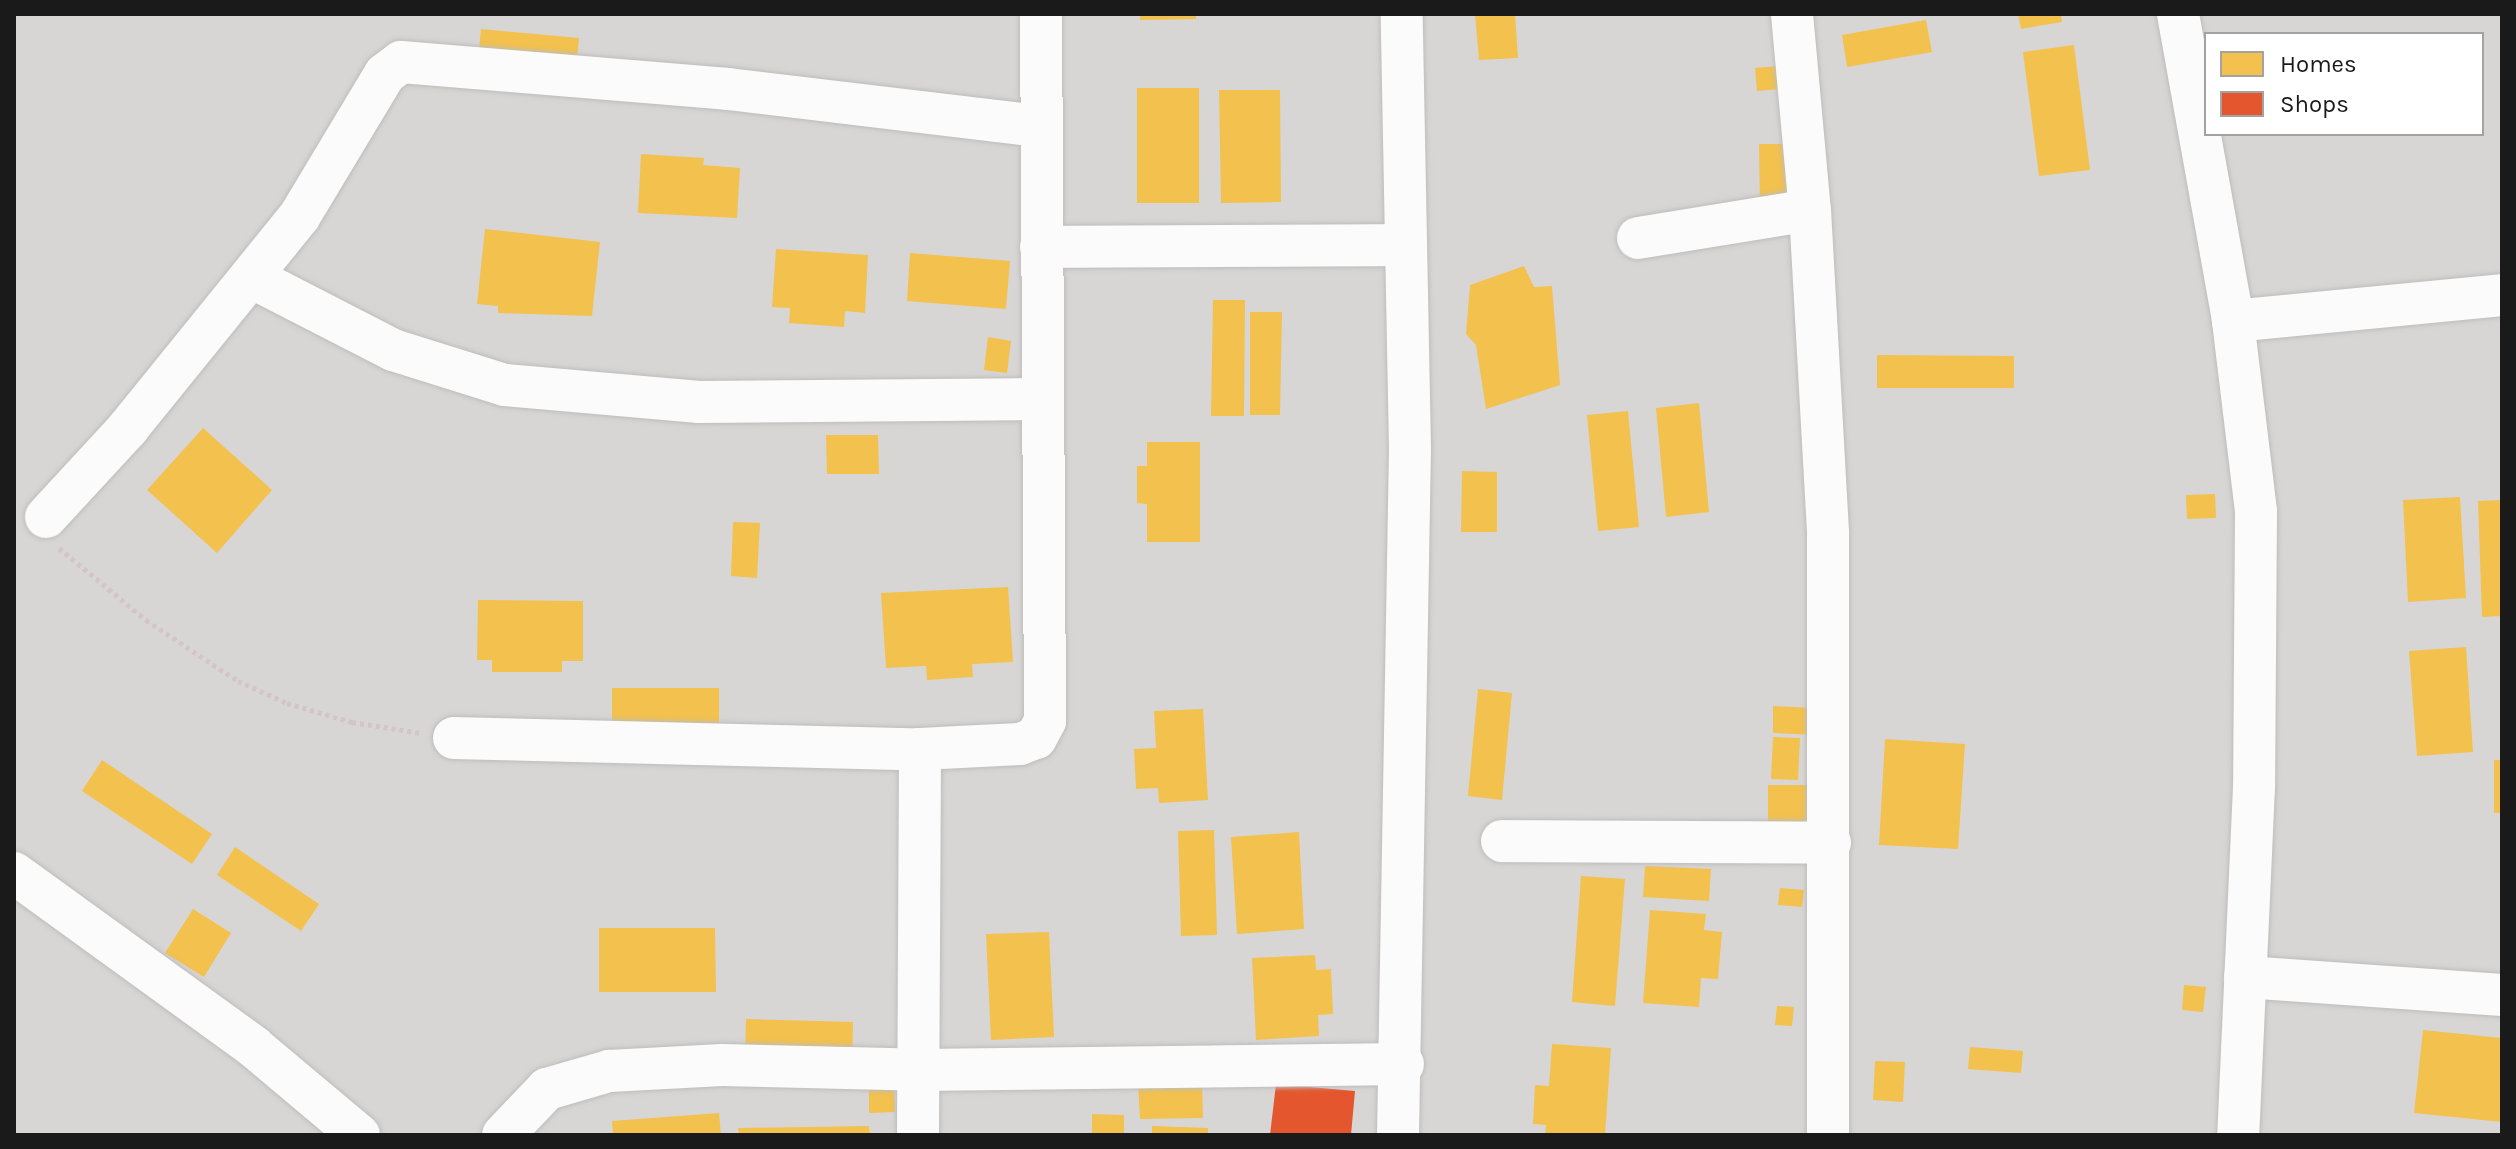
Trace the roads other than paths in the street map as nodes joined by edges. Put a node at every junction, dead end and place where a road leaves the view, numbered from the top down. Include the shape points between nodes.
1 (1041, 14) edge
2 (1402, 14) edge
3 (1792, 14) edge
4 (2178, 14) edge
5 (1040, 126) junction
6 (1810, 210) junction
7 (1638, 238) dead end
8 (1406, 245) junction
9 (1041, 247) junction
10 (251, 277) junction
11 (2502, 295) edge
12 (2233, 321) junction
13 (1041, 399) junction
14 (46, 517) road end
15 (454, 738) road end
16 (920, 749) junction
17 (1502, 841) dead end
18 (1830, 843) junction
19 (14, 873) edge
20 (2245, 977) junction
21 (2502, 995) edge
22 (1403, 1064) junction
23 (920, 1070) junction
24 (359, 1135) edge
25 (503, 1135) edge
26 (918, 1135) edge
27 (1398, 1135) edge
28 (1828, 1135) edge
29 (2238, 1135) edge

1 - 5 street
2 - 8 street
3 - 6 street
4 - 12 street
5 - 9 street
5 - 10 street via 728,89 401,62 385,74 299,217
6 - 7 street
6 - 18 street via 1828,533
8 - 9 street
8 - 22 street via 1410,465
9 - 13 street
10 - 13 street via 393,350 505,385 699,402
10 - 14 street via 128,428
11 - 12 street
12 - 20 street via 2256,512 2254,787
13 - 16 street via 1045,721 1036,738 1020,744
15 - 16 street
16 - 23 street
17 - 18 street
18 - 28 street
19 - 24 street via 254,1047
20 - 21 street
20 - 29 street
22 - 23 street
22 - 27 street
23 - 25 street via 722,1065 609,1071 547,1089
23 - 26 street

